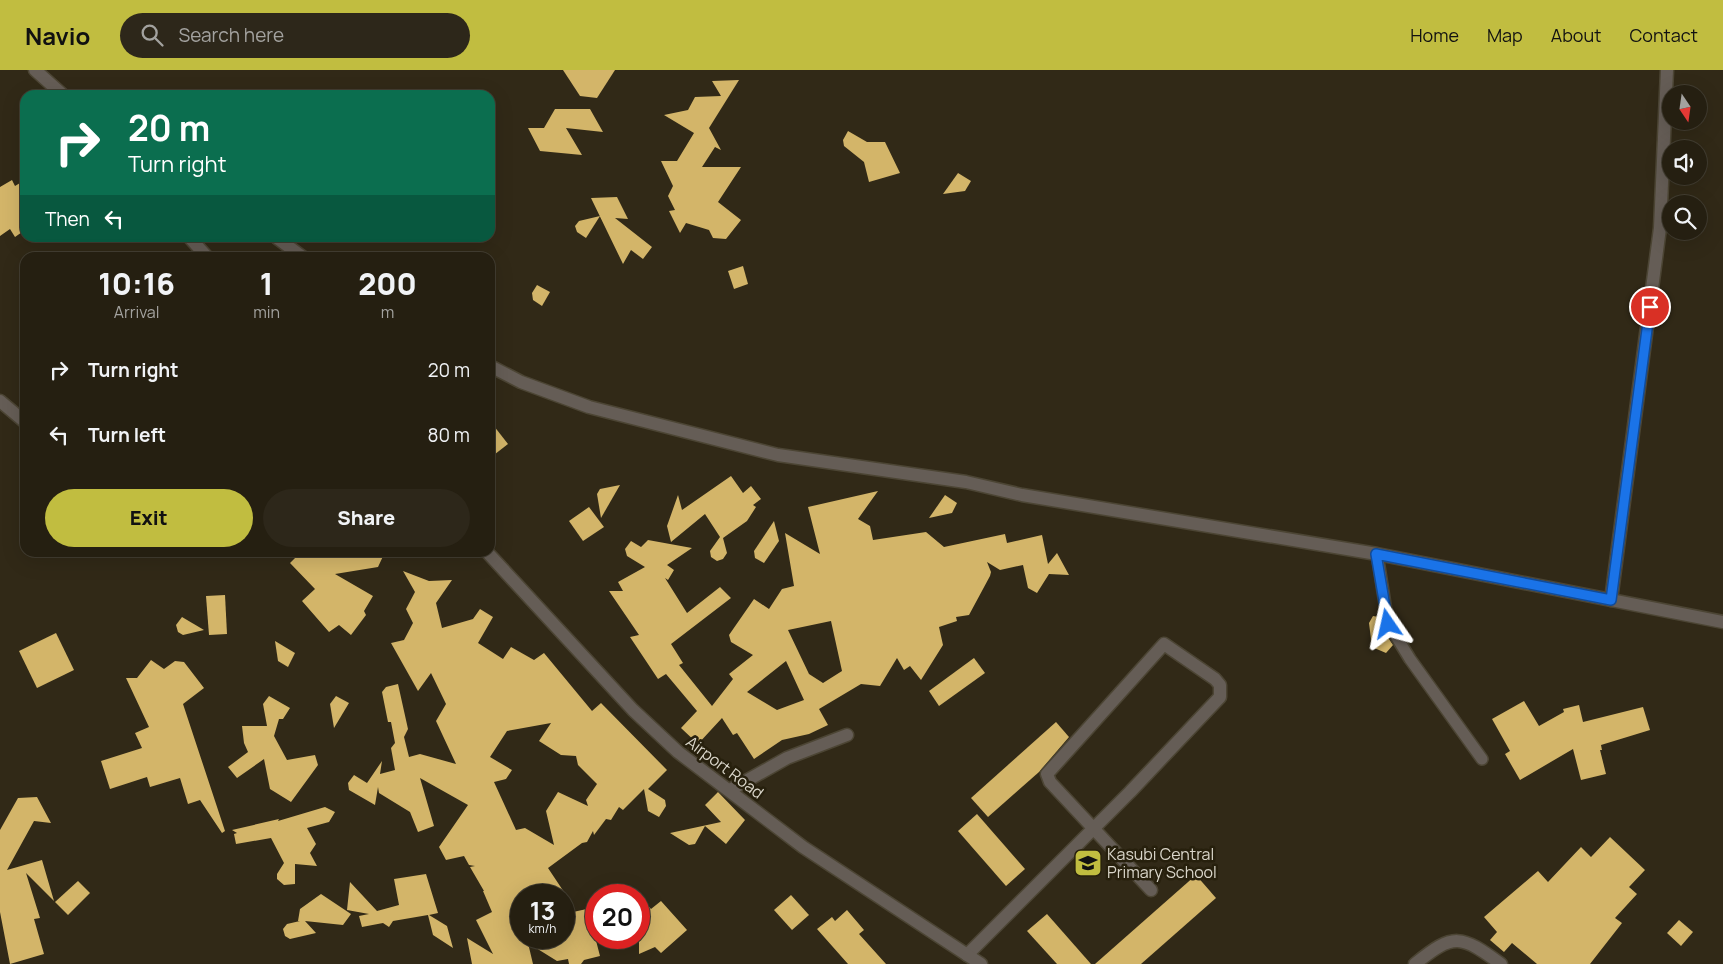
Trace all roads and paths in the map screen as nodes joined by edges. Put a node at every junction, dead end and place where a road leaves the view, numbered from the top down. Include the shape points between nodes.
1 (35, 70) edge
2 (1667, 70) edge
3 (58, 90) edge
4 (194, 242) edge
5 (282, 242) edge
6 (203, 252) edge
7 (296, 252) edge
8 (495, 369) edge
9 (0, 402) edge
10 (20, 418) edge
11 (1376, 554) junction
12 (492, 557) edge
13 (1611, 600) junction
14 (1723, 622) edge
15 (848, 735) dead end
16 (1482, 759) dead end
17 (730, 790) junction
18 (1093, 828) junction
19 (1151, 890) dead end
20 (967, 955) junction
21 (981, 964) edge
22 (1415, 964) edge
23 (1501, 964) edge

1 - 3 street
2 - 13 street via 1660,228
4 - 6 street
5 - 7 street
8 - 11 street via 589,408 778,455 966,482 1022,495
9 - 10 street
11 - 13 street
11 - 16 lane via 1388,624
12 - 17 street, Airport Road via 633,710 678,752
13 - 14 street
15 - 17 street via 787,758
17 - 20 street, Airport Road via 803,847
18 - 18 street via 1050,782 1048,774 1164,644 1215,679 1220,685 1220,697
18 - 19 street
18 - 20 street
20 - 21 street, Airport Road
22 - 23 street via 1437,946 1464,940

